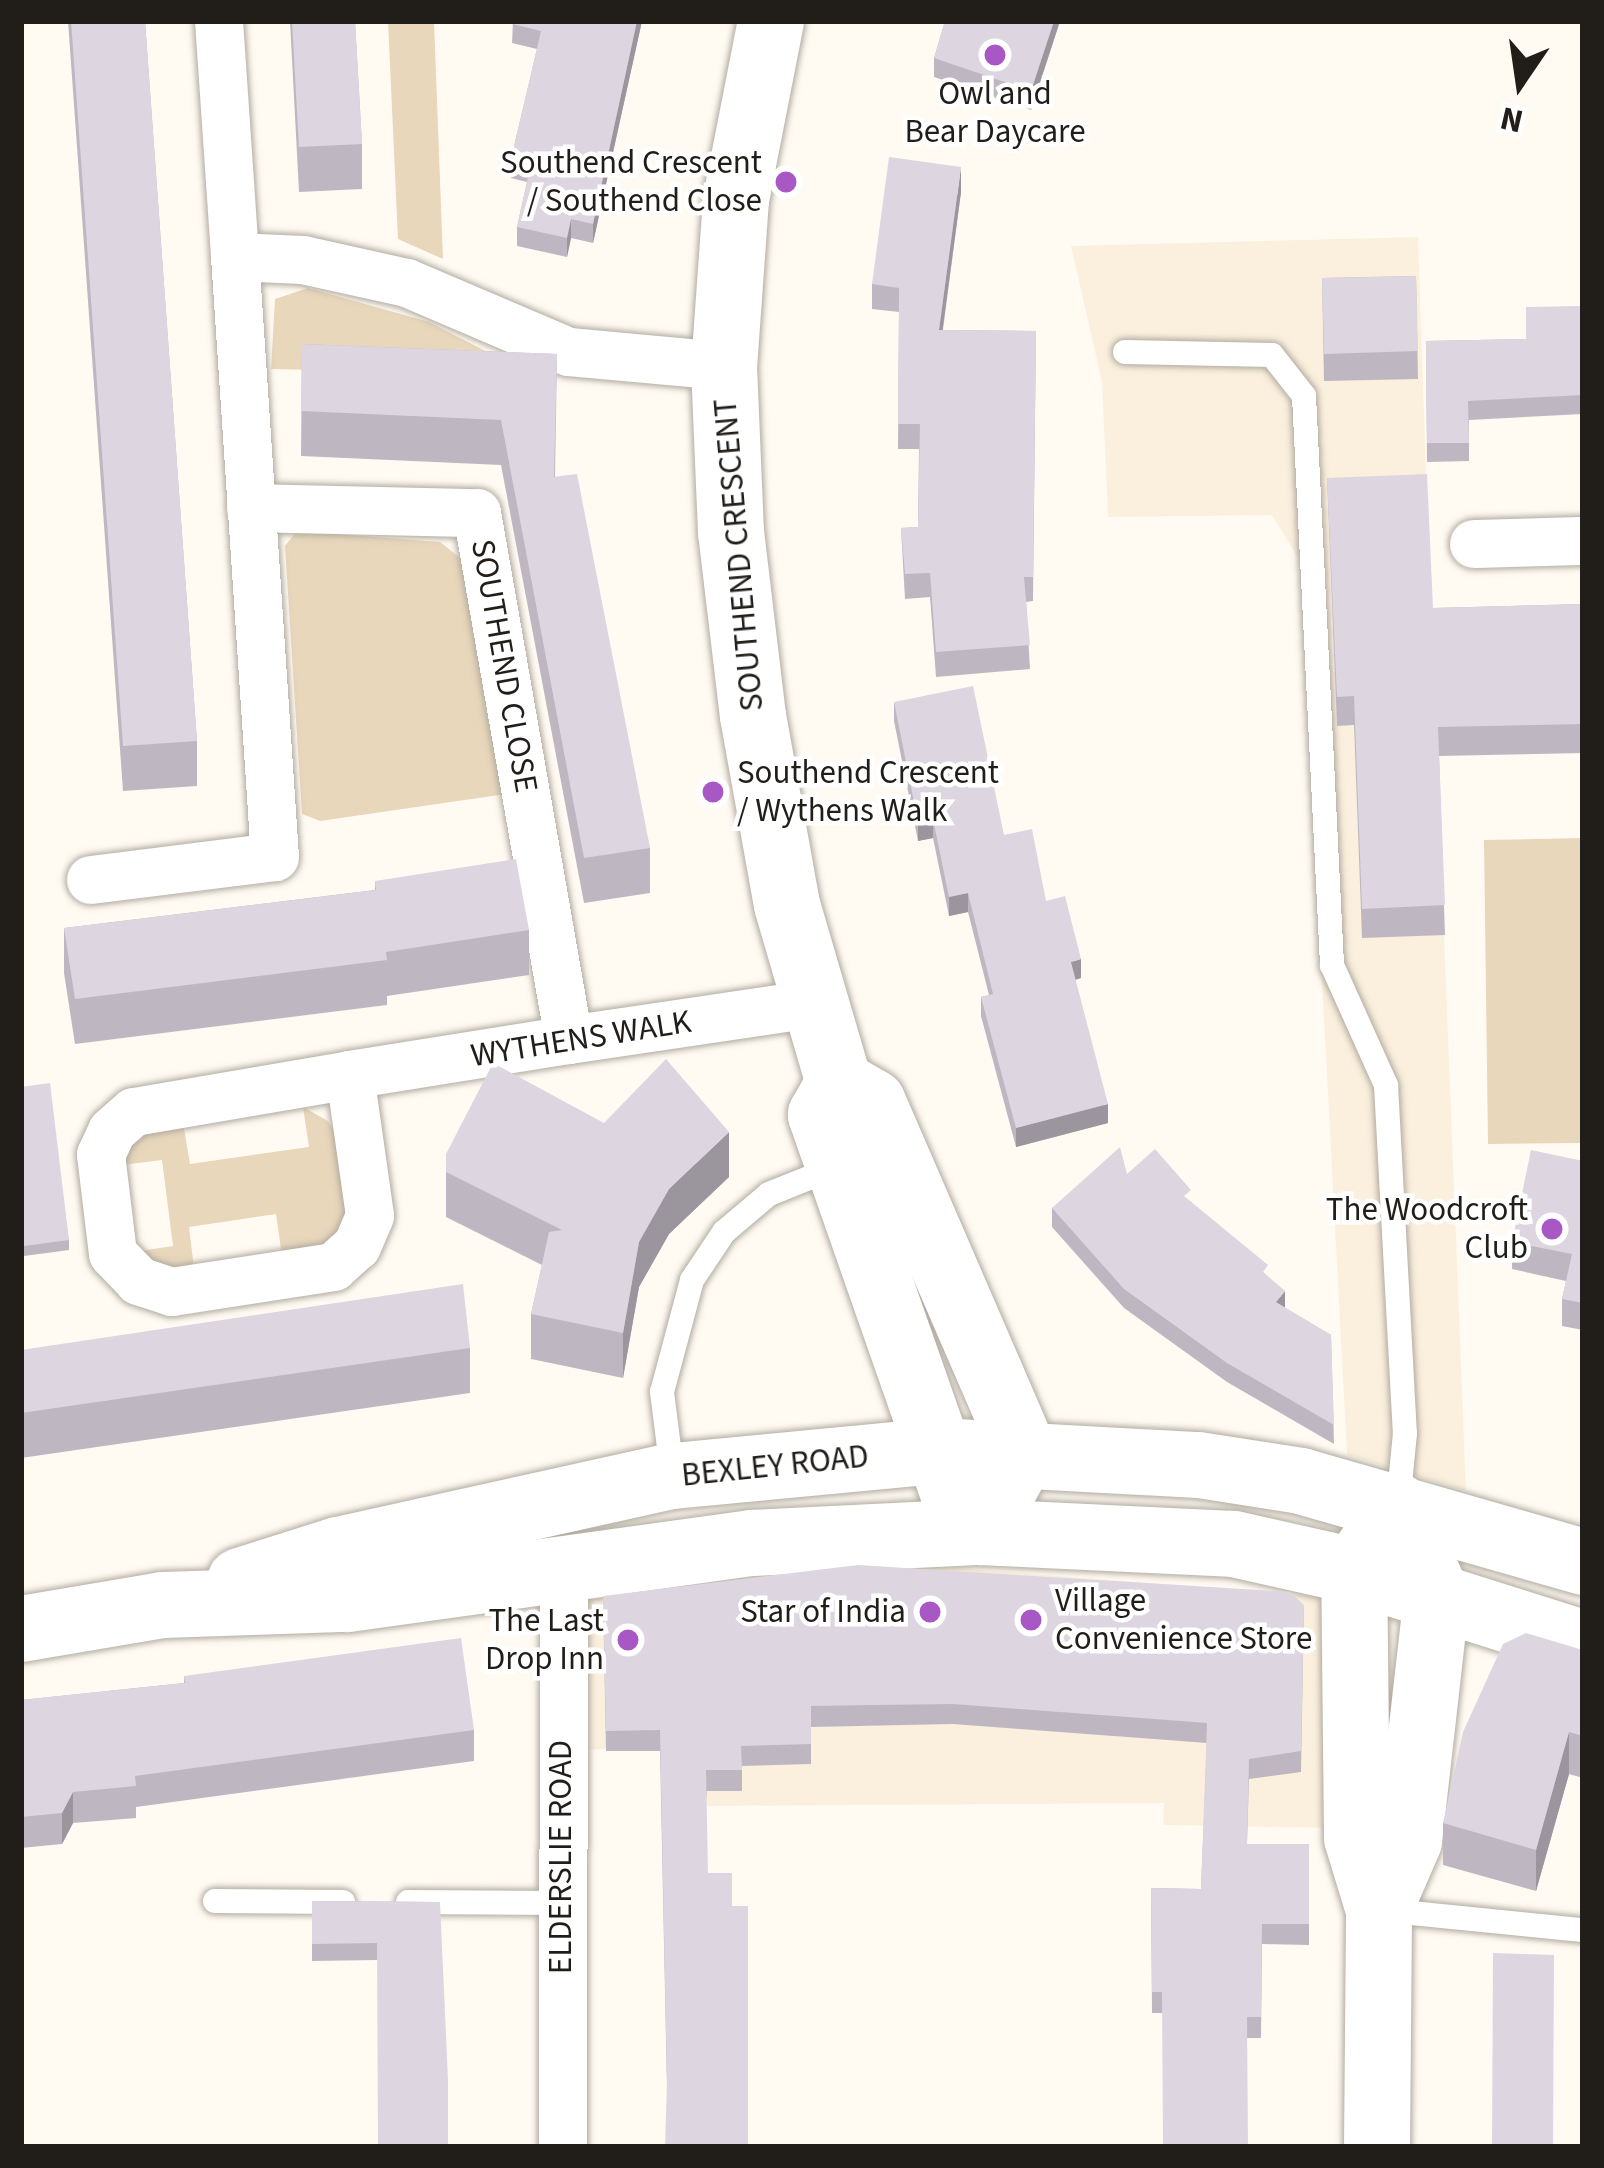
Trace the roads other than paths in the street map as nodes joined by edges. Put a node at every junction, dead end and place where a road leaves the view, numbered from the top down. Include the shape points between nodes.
1 (219, 21) edge
2 (771, 21) edge
3 (235, 257) junction
4 (1125, 352) dead end
5 (724, 366) junction
6 (251, 508) junction
7 (1583, 541) edge
8 (1474, 544) dead end
9 (91, 880) dead end
10 (812, 1004) junction
11 (569, 1040) junction
12 (350, 1075) junction
13 (839, 1083) junction
14 (838, 1166) junction
15 (938, 1451) junction
16 (1024, 1452) junction
17 (673, 1476) junction
18 (1397, 1506) junction
19 (981, 1532) junction
20 (1583, 1562) edge
21 (564, 1566) junction
22 (1354, 1571) junction
23 (1437, 1596) junction
24 (164, 1606) junction
25 (21, 1629) edge
26 (1583, 1643) edge
27 (215, 1901) dead end
28 (561, 1903) junction
29 (1378, 1910) junction
30 (1583, 1930) edge
31 (563, 2147) edge
32 (1377, 2147) edge

1 - 3 street
2 - 5 street, SOUTHEND CRESCENT via 736,200
3 - 5 street via 302,260 406,284 569,352
3 - 6 street
4 - 18 lane via 1272,355 1304,396 1333,965 1387,1085 1405,1433
5 - 10 street, SOUTHEND CRESCENT via 731,532 750,696
6 - 9 street via 274,857
6 - 11 street, SOUTHEND CLOSE via 477,513
7 - 8 street
10 - 11 street, WYTHENS WALK
10 - 13 street, SOUTHEND CRESCENT
11 - 12 street, WYTHENS WALK
12 - 12 street, WYTHENS WALK via 134,1112 101,1155 113,1254 139,1281 172,1292 334,1267 357,1246 370,1216
13 - 14 street, SOUTHEND CRESCENT via 821,1115
13 - 16 street, SOUTHEND CRESCENT via 873,1103
14 - 15 street, SOUTHEND CRESCENT
14 - 17 lane via 769,1194 724,1232 692,1280 662,1392
15 - 16 street, BEXLEY ROAD
15 - 17 street, BEXLEY ROAD
15 - 19 street, SOUTHEND CRESCENT via 954,1495
16 - 18 street, BEXLEY ROAD via 1199,1465
16 - 19 street
17 - 24 street, BEXLEY ROAD via 338,1550
18 - 20 street, BEXLEY ROAD
18 - 22 street
18 - 23 street
19 - 21 street, BEXLEY ROAD via 800,1538
19 - 22 street, BEXLEY ROAD via 1234,1544
21 - 24 street, BEXLEY ROAD via 348,1599
21 - 28 street, ELDERSLIE ROAD
22 - 23 street, BEXLEY ROAD
22 - 29 street via 1358,1838
23 - 26 street, BEXLEY ROAD
23 - 29 street via 1409,1841
24 - 25 street, BEXLEY ROAD
27 - 28 lane
28 - 31 street, ELDERSLIE ROAD
29 - 30 lane
29 - 32 street

